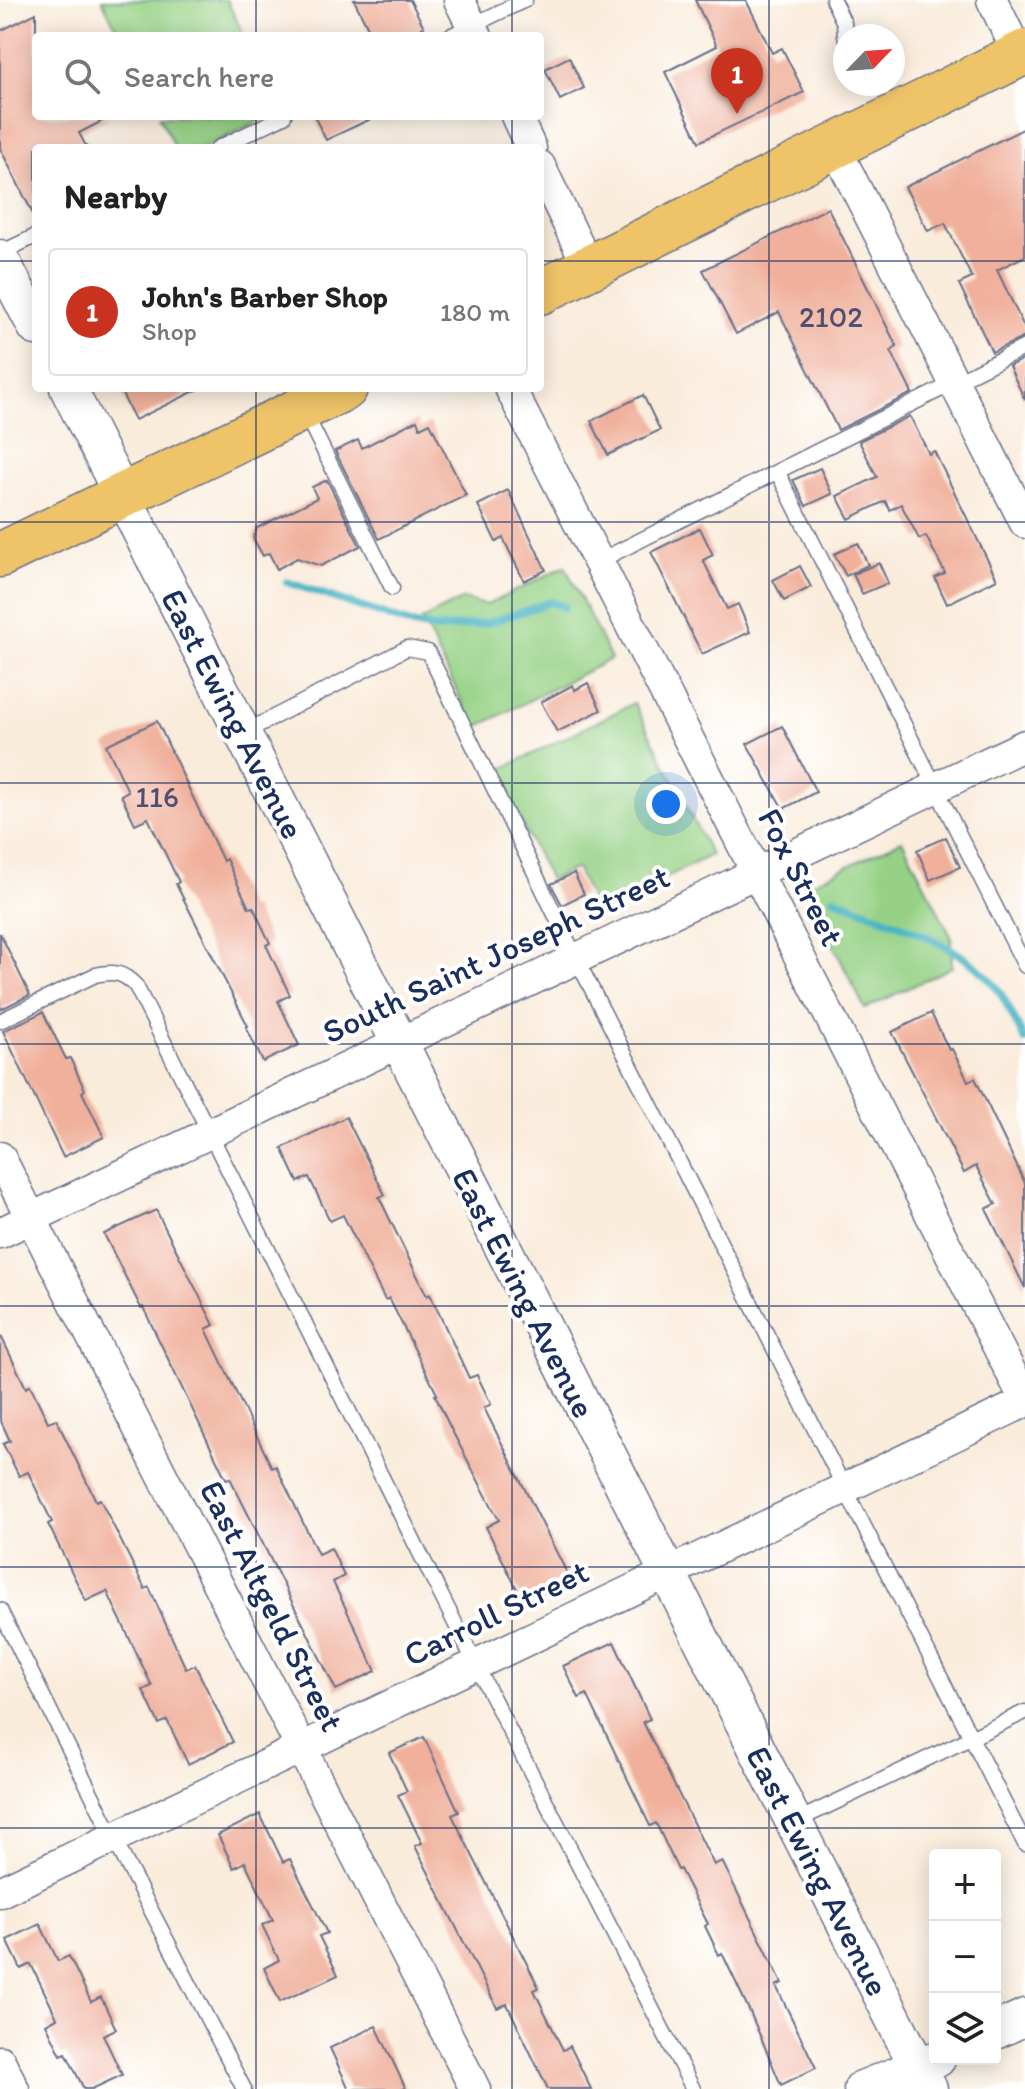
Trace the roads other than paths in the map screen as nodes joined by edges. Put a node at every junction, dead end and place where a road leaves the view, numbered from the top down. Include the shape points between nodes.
1 (525, 0) edge
2 (833, 0) edge
3 (992, 0) edge
4 (464, 24) edge
5 (844, 24) edge
6 (1019, 59) edge
7 (276, 120) edge
8 (518, 120) edge
9 (226, 144) edge
10 (529, 144) edge
11 (835, 147) junction
12 (544, 174) edge
13 (32, 238) edge
14 (0, 255) edge
15 (589, 268) junction
16 (544, 290) edge
17 (32, 319) edge
18 (1025, 347) edge
19 (954, 382) junction
20 (70, 392) edge
21 (337, 392) edge
22 (512, 392) edge
23 (303, 408) junction
24 (778, 473) junction
25 (123, 496) junction
26 (1025, 523) edge
27 (0, 555) edge
28 (597, 562) junction
29 (392, 588) dead end
30 (243, 733) junction
31 (1025, 745) edge
32 (934, 788) junction
33 (757, 872) junction
34 (576, 958) junction
35 (1025, 966) edge
36 (0, 1021) edge
37 (398, 1042) junction
38 (210, 1131) junction
39 (0, 1157) edge
40 (31, 1218) junction
41 (0, 1233) edge
42 (1025, 1401) edge
43 (845, 1489) junction
44 (666, 1574) junction
45 (0, 1610) edge
46 (476, 1665) junction
47 (1025, 1712) edge
48 (971, 1737) junction
49 (302, 1748) junction
50 (793, 1822) junction
51 (113, 1837) junction
52 (1025, 1844) edge
53 (0, 1892) edge
54 (1025, 2017) edge
55 (1001, 2028) edge
56 (0, 2061) edge
57 (928, 2072) edge
58 (14, 2089) edge
59 (244, 2089) edge
60 (475, 2089) edge
61 (693, 2089) edge
62 (862, 2089) edge

1 - 4 lane
2 - 5 lane
3 - 6 street
6 - 11 main road
7 - 9 lane
8 - 10 street
11 - 15 main road
11 - 19 street
12 - 15 street
13 - 14 lane
14 - 17 street
15 - 16 main road
18 - 19 lane
19 - 24 lane
19 - 26 street
20 - 25 street, East Ewing Avenue
21 - 23 main road
22 - 28 street, Fox Street
23 - 25 main road
23 - 29 lane
24 - 28 lane
24 - 32 lane
25 - 27 main road
25 - 30 street, East Ewing Avenue
28 - 33 street, Fox Street
30 - 34 lane via 407,648 428,652
30 - 37 street, East Ewing Avenue
31 - 32 street, South Saint Joseph Street
32 - 33 street, South Saint Joseph Street
32 - 35 lane
33 - 34 street, South Saint Joseph Street
33 - 42 street, Fox Street
34 - 37 street, South Saint Joseph Street
34 - 43 lane
36 - 38 lane via 95,975 124,974 136,986
37 - 38 street, South Saint Joseph Street
37 - 44 street, East Ewing Avenue
38 - 40 street, South Saint Joseph Street
38 - 46 lane
39 - 40 street, East Altgeld Street
40 - 41 street, South Saint Joseph Street
40 - 49 street, East Altgeld Street
42 - 43 street, Carroll Street
43 - 44 street, Carroll Street
43 - 48 lane
44 - 46 street, Carroll Street
44 - 50 street, East Ewing Avenue
45 - 51 lane
46 - 49 street, Carroll Street
46 - 61 lane
47 - 48 lane
48 - 50 lane
48 - 52 lane
49 - 51 street, Carroll Street
49 - 60 street, East Altgeld Street
50 - 57 street, East Ewing Avenue
51 - 53 street, Carroll Street
51 - 59 lane
54 - 55 street
56 - 58 street
57 - 62 street

